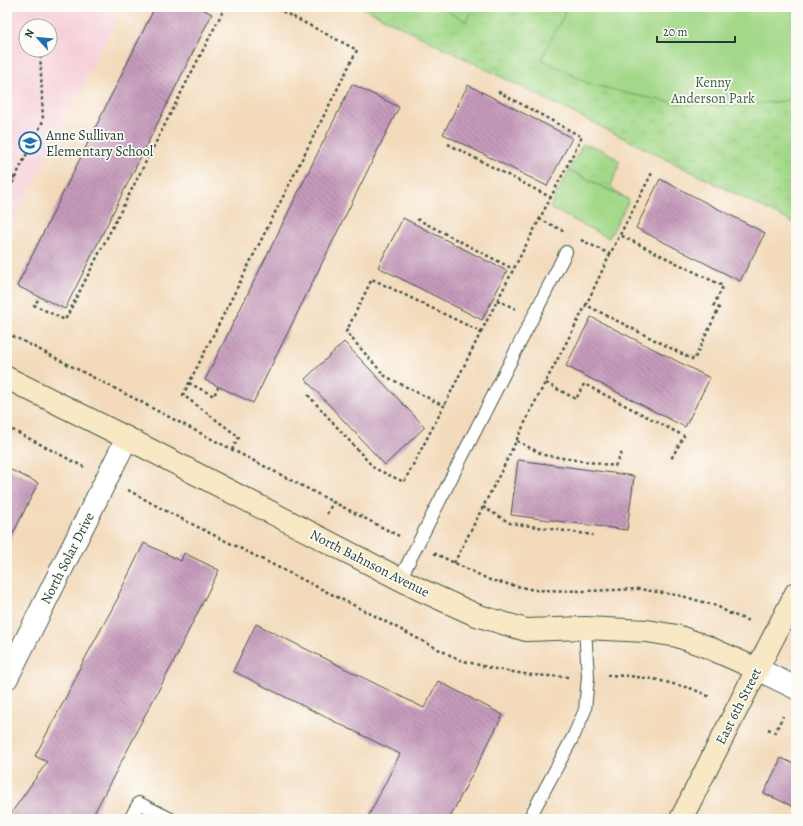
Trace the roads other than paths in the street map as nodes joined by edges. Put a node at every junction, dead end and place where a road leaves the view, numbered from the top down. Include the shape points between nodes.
1 (566, 252) dead end
2 (7, 378) edge
3 (127, 438) junction
4 (400, 579) junction
5 (796, 593) edge
6 (585, 628) junction
7 (757, 669) junction
8 (7, 678) edge
9 (796, 688) edge
10 (130, 819) edge
11 (171, 819) edge
12 (529, 819) edge
13 (681, 819) edge

1 - 4 lane
2 - 3 street, North Bahnson Avenue
3 - 4 street, North Bahnson Avenue
3 - 8 street, North Solar Drive
4 - 6 street, North Bahnson Avenue via 476,615 526,630
5 - 7 street, East 6th Street
6 - 7 street, North Bahnson Avenue via 647,631 677,636
6 - 12 lane via 588,677 585,710
7 - 9 street
7 - 13 street, East 6th Street
10 - 11 lane via 139,803

